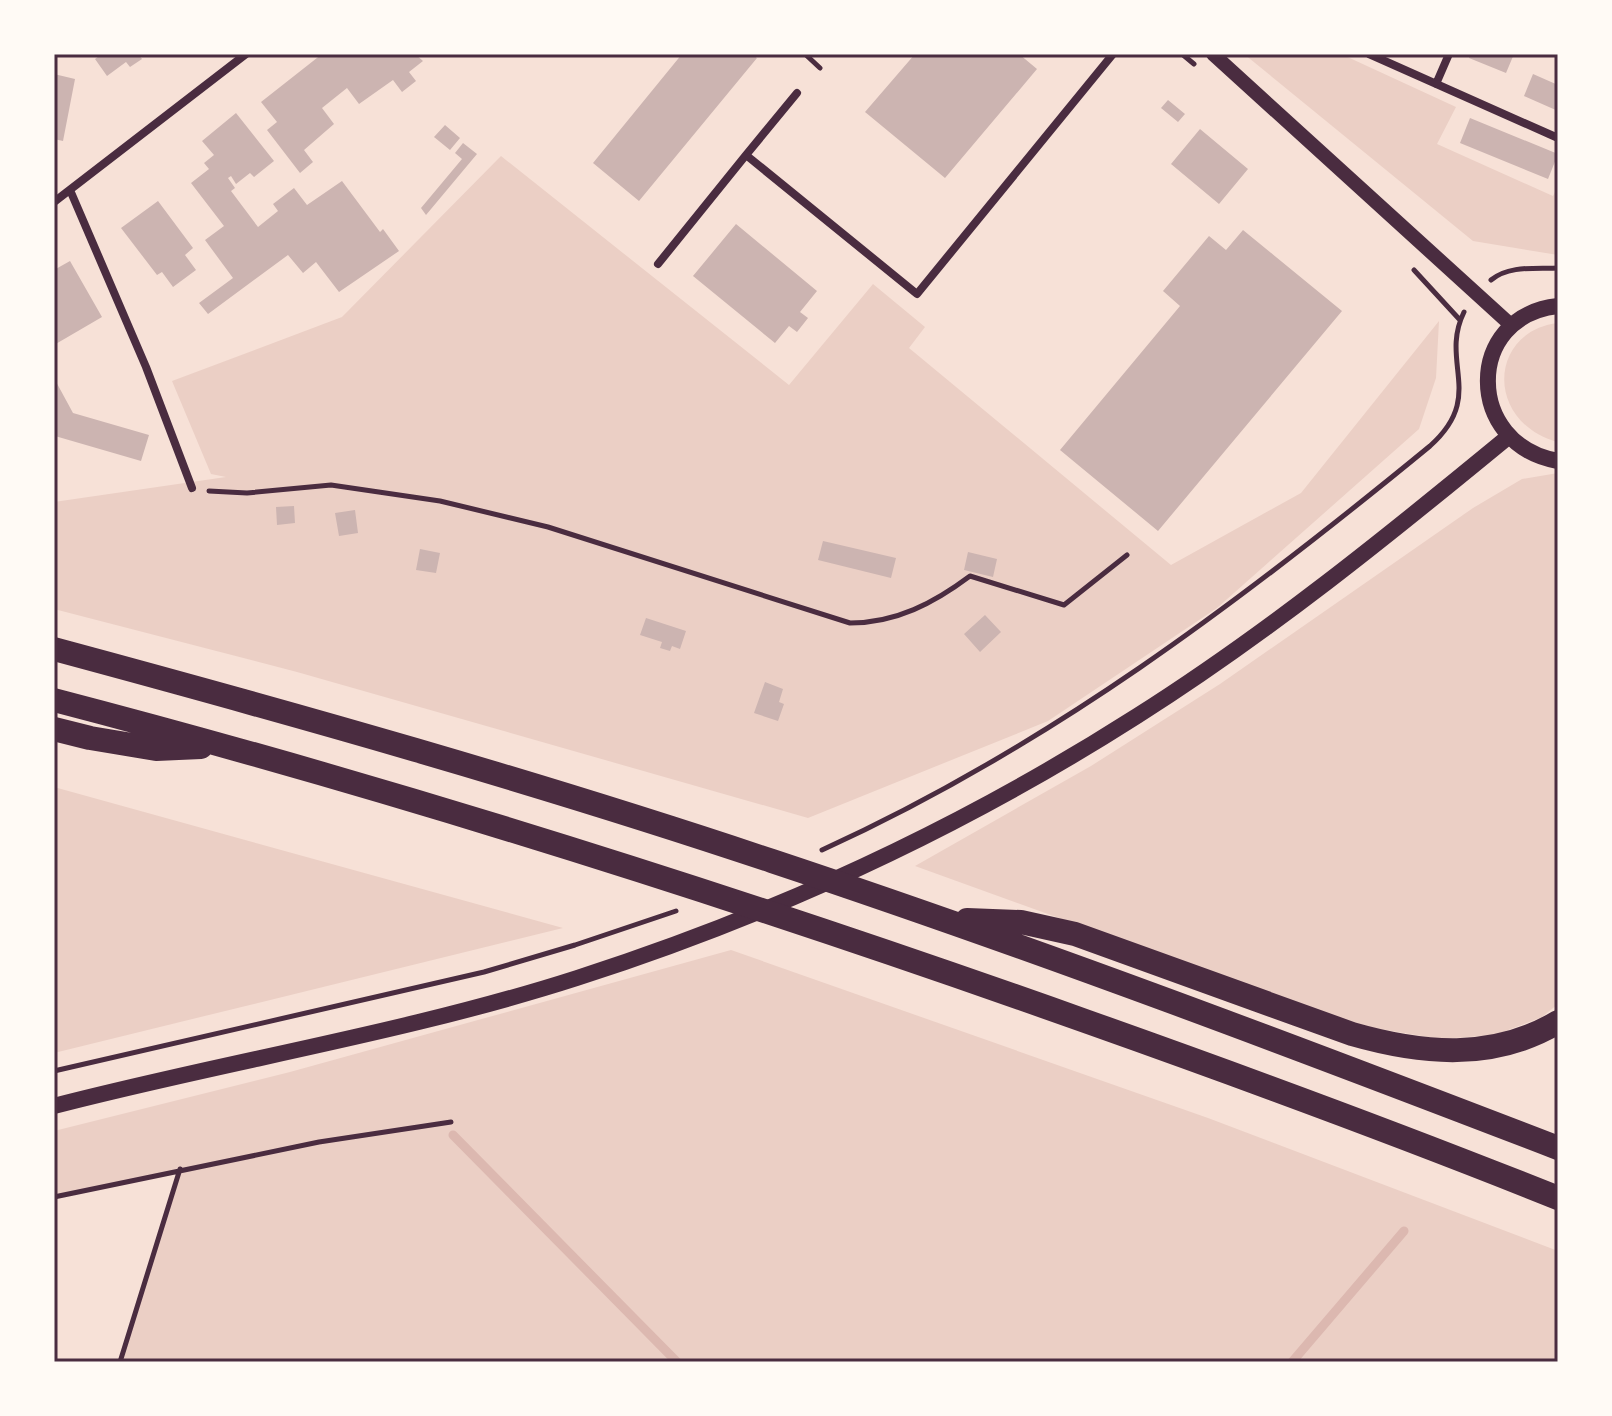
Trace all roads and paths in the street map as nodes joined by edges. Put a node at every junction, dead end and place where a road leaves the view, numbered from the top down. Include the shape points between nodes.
1 (246, 54) edge
2 (805, 54) edge
3 (1113, 54) edge
4 (1213, 54) edge
5 (1369, 54) edge
6 (1449, 54) edge
7 (820, 68) dead end
8 (1436, 84) junction
9 (797, 93) dead end
10 (1558, 138) edge
11 (746, 155) junction
12 (70, 190) junction
13 (54, 202) edge
14 (658, 264) dead end
15 (1558, 268) edge
16 (1478, 293) junction
17 (1558, 306) edge
18 (1512, 326) junction
19 (1508, 437) junction
20 (1558, 461) edge
21 (192, 488) joint
22 (1127, 555) dead end
23 (54, 649) edge
24 (54, 700) edge
25 (54, 729) edge
26 (223, 747) junction
27 (923, 801) dead end
28 (951, 921) junction
29 (575, 945) dead end
30 (1558, 1022) edge
31 (54, 1071) edge
32 (54, 1106) edge
33 (451, 1122) dead end
34 (1558, 1148) edge
35 (181, 1168) junction
36 (54, 1197) edge
37 (1558, 1198) edge
38 (120, 1362) edge

1 - 12 street
2 - 7 path
3 - 11 street via 917,294
4 - 16 street
5 - 8 street
6 - 8 street
8 - 10 street
9 - 11 street
11 - 14 street
12 - 13 street
12 - 21 street
15 - 16 path via 1503,272
16 - 18 street
16 - 27 path via 1456,333 1461,382 1456,409 1430,446 1316,539 1159,655 1053,727
17 - 18 main road
18 - 19 main road via 1494,353 1487,381 1493,413
19 - 20 main road via 1532,455
19 - 32 main road via 1208,669 1067,760 807,890 610,967 497,1001
21 - 22 path via 233,494 331,485 453,503 548,527 850,623 909,613 970,576 1064,605
23 - 28 highway via 649,821
24 - 26 highway
25 - 26 highway via 156,749
26 - 37 highway via 575,850 948,972
28 - 30 highway via 1021,922 1075,934 1352,1034 1404,1047 1482,1050 1511,1044
28 - 34 highway
29 - 31 path via 405,992
33 - 35 path
35 - 36 path
35 - 38 path

